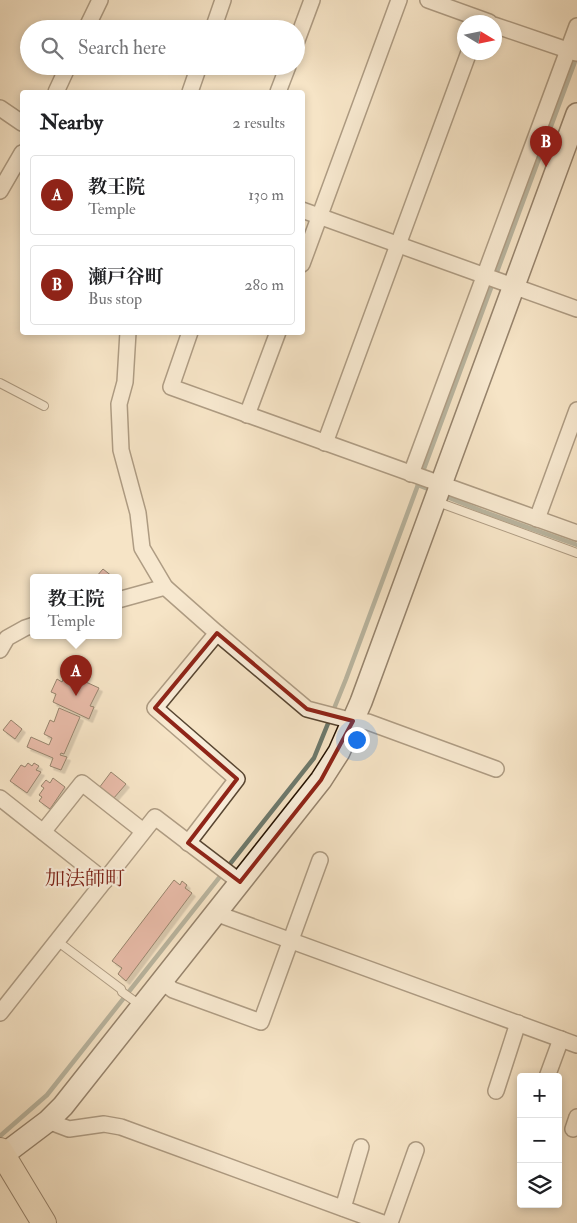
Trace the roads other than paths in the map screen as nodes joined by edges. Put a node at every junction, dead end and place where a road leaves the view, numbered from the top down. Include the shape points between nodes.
1 (100, 0) edge
2 (223, 0) edge
3 (312, 0) edge
4 (399, 0) edge
5 (428, 0) edge
6 (468, 15) edge
7 (90, 20) edge
8 (216, 20) edge
9 (305, 20) edge
10 (577, 26) edge
11 (502, 28) edge
12 (572, 52) edge
13 (466, 60) edge
14 (64, 75) edge
15 (196, 75) edge
16 (285, 75) edge
17 (57, 90) edge
18 (191, 90) edge
19 (279, 90) edge
20 (0, 108) edge
21 (577, 114) edge
22 (20, 122) edge
23 (20, 156) edge
24 (0, 191) edge
25 (305, 211) edge
26 (320, 216) junction
27 (398, 245) junction
28 (305, 256) edge
29 (484, 275) junction
30 (514, 286) junction
31 (577, 309) edge
32 (128, 335) edge
33 (189, 335) edge
34 (277, 335) edge
35 (0, 383) edge
36 (44, 406) dead end
37 (577, 410) edge
38 (247, 415) junction
39 (325, 443) junction
40 (410, 474) junction
41 (438, 492) junction
42 (537, 519) junction
43 (577, 533) edge
44 (577, 554) edge
45 (165, 587) junction
46 (122, 599) edge
47 (30, 626) edge
48 (217, 633) junction
49 (0, 650) edge
50 (353, 721) junction
51 (496, 769) dead end
52 (0, 798) edge
53 (143, 831) junction
54 (43, 832) junction
55 (188, 843) junction
56 (320, 860) dead end
57 (105, 881) junction
58 (240, 882) junction
59 (215, 914) junction
60 (57, 941) junction
61 (291, 941) junction
62 (162, 982) junction
63 (142, 1006) junction
64 (0, 1013) edge
65 (518, 1023) junction
66 (561, 1039) junction
67 (577, 1045) edge
68 (548, 1073) edge
69 (496, 1091) dead end
70 (48, 1121) junction
71 (361, 1147) dead end
72 (416, 1150) dead end
73 (1, 1154) edge
74 (342, 1208) junction
75 (44, 1223) edge
76 (384, 1223) edge
77 (390, 1223) edge

1 - 7 street
2 - 8 street
3 - 9 street
4 - 26 street
5 - 6 street
10 - 12 street
11 - 12 street
12 - 29 street
13 - 27 street
14 - 17 street
15 - 18 street
16 - 19 street
20 - 22 street
21 - 30 street
23 - 24 street
25 - 26 street
26 - 27 street
26 - 28 street
27 - 29 street
27 - 39 street
29 - 30 street
29 - 40 street
30 - 31 street
30 - 41 street
32 - 45 street via 125,382 119,404 121,450 138,513 142,548
33 - 38 street via 171,387
34 - 38 street
35 - 36 lane
37 - 42 street
38 - 39 street
39 - 40 street
40 - 41 street
41 - 42 street
41 - 44 lane via 443,504
41 - 50 street
42 - 43 street
45 - 46 street
45 - 48 street
47 - 49 street via 7,638
48 - 50 street via 307,710
48 - 55 street via 155,708 237,779
50 - 51 street via 368,722
50 - 58 street via 321,780
52 - 54 street
53 - 54 street via 82,783
53 - 55 street via 155,817
53 - 57 street
54 - 57 street
55 - 58 street
56 - 61 street
57 - 60 street
58 - 59 street
59 - 61 street
59 - 62 street
60 - 63 lane
60 - 64 street
61 - 62 street via 261,1022 173,990
61 - 65 street
62 - 63 street
63 - 70 street
65 - 66 street
65 - 69 street
66 - 67 street
66 - 68 street
70 - 73 street
70 - 74 street via 70,1129 104,1124 121,1127
71 - 74 street
72 - 77 street
73 - 75 main road
74 - 76 street

